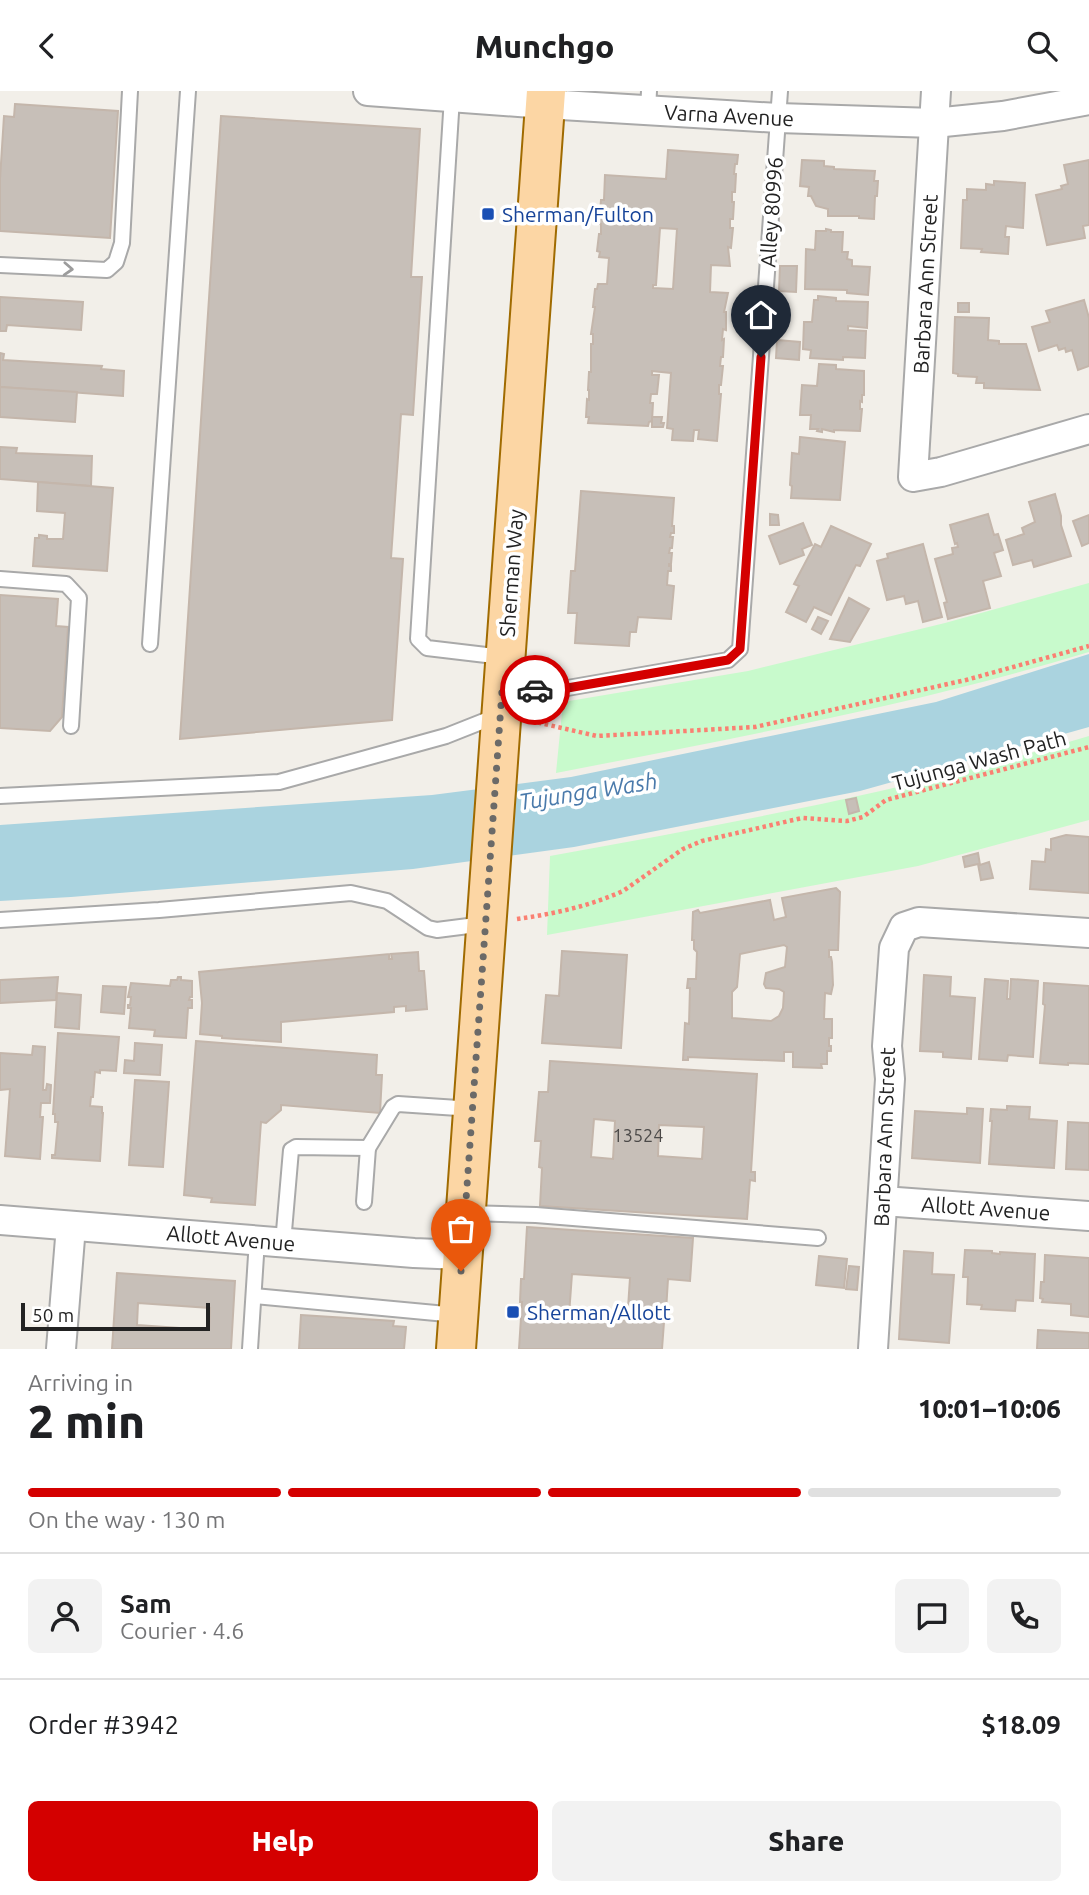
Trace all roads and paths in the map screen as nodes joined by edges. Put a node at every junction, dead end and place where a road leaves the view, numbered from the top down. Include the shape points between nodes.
1 (130, 91) edge
2 (188, 91) edge
3 (380, 91) edge
4 (936, 91) edge
5 (452, 97) junction
6 (546, 98) edge
7 (648, 100) edge
8 (1089, 100) edge
9 (779, 105) edge
10 (934, 123) junction
11 (0, 265) edge
12 (1089, 429) edge
13 (0, 579) edge
14 (150, 644) dead end
15 (1089, 646) edge
16 (503, 688) junction
17 (71, 726) dead end
18 (1089, 747) edge
19 (0, 796) edge
20 (486, 912) junction
21 (0, 920) edge
22 (1089, 933) edge
23 (473, 1109) junction
24 (368, 1148) junction
25 (883, 1201) junction
26 (364, 1202) dead end
27 (466, 1213) junction
28 (1089, 1216) edge
29 (0, 1220) edge
30 (71, 1226) junction
31 (818, 1238) dead end
32 (270, 1241) junction
33 (462, 1255) junction
34 (254, 1296) junction
35 (457, 1332) edge
36 (61, 1349) edge
37 (250, 1349) edge
38 (873, 1349) edge

11 -> 1 lane via 107,270 116,262 122,243
2 - 14 lane
3 - 5 street, Varna Avenue
4 - 10 street, Barbara Ann Street
5 - 6 street, Varna Avenue
5 - 16 lane via 418,639
6 - 7 street, Varna Avenue
6 - 16 main road, Sherman Way
7 - 9 street, Varna Avenue
8 - 10 street, Varna Avenue
9 - 10 street, Varna Avenue
9 - 16 lane, Alley 80996 via 740,649 728,660 556,690
10 - 12 street, Barbara Ann Street via 913,477
13 - 17 lane via 66,584 79,599
15 - 16 path via 966,680 755,727 597,736
16 - 19 lane via 446,736 279,782
16 - 20 main road, Sherman Way
18 - 20 path, Tujunga Wash Path via 886,800 863,817 847,821 802,818 702,841 623,891 578,907 540,916
20 - 21 lane via 437,930 387,901 351,893
20 - 23 main road, Sherman Way
22 - 25 street, Barbara Ann Street via 919,922 904,927 894,949
23 - 24 lane via 398,1104
23 - 27 main road, Sherman Way
24 - 26 lane
24 - 32 lane via 291,1150
25 - 28 street, Allott Avenue
25 - 38 street, Barbara Ann Street
27 - 31 lane
27 - 33 main road, Sherman Way
29 - 30 street, Allott Avenue
30 - 32 street, Allott Avenue
30 - 36 street
32 - 33 street, Allott Avenue
32 - 34 lane
33 - 35 main road, Sherman Way
34 - 35 lane
34 - 37 lane

